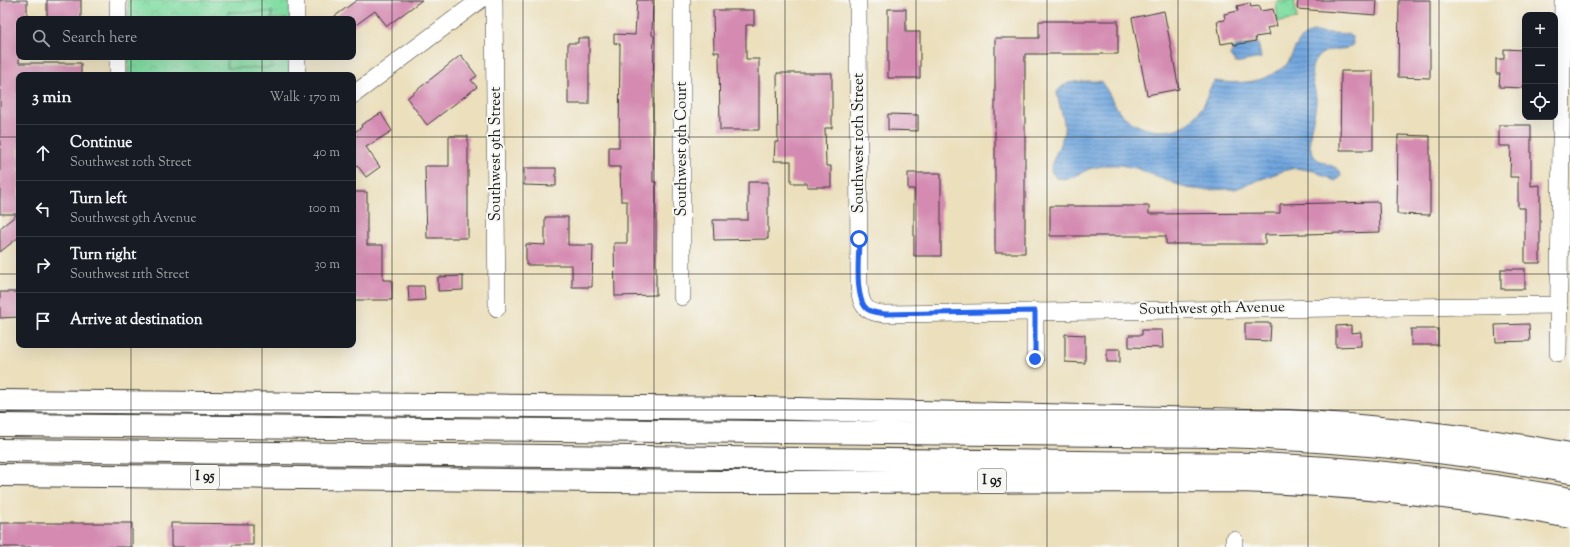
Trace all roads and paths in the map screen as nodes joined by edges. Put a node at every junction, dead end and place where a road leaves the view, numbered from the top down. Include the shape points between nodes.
1 (118, 0) edge
2 (296, 0) edge
3 (480, 0) edge
4 (494, 0) edge
5 (682, 0) edge
6 (858, 0) edge
7 (1563, 0) edge
8 (118, 16) edge
9 (296, 16) edge
10 (118, 60) edge
11 (297, 60) edge
12 (118, 72) edge
13 (297, 72) edge
14 (356, 93) edge
15 (682, 298) dead end
16 (1558, 305) junction
17 (497, 308) dead end
18 (866, 309) joint
19 (1035, 311) junction
20 (1558, 354) dead end
21 (1035, 359) dead end
22 (0, 401) edge
23 (395, 404) junction
24 (0, 425) edge
25 (240, 427) junction
26 (0, 450) edge
27 (1570, 454) edge
28 (1570, 472) edge
29 (0, 475) edge
30 (1570, 499) edge
31 (1570, 517) edge

1 - 8 street
2 - 9 street
3 - 14 street
4 - 17 street, Southwest 9th Street
5 - 15 street, Southwest 9th Court
6 - 18 street, Southwest 10th Street via 859,284 860,296
7 - 16 street
10 - 12 street
11 - 13 street
16 - 19 street, Southwest 9th Avenue
16 - 20 street
18 - 19 street, Southwest 9th Avenue via 885,314
19 - 21 street
22 - 23 highway
23 - 25 highway
23 - 27 highway via 755,408 1288,421 1416,431
24 - 25 highway
25 - 28 highway via 1260,438 1375,444
26 - 30 highway via 1259,464 1383,472
29 - 31 highway, I 95 via 733,482 1233,481 1396,491

